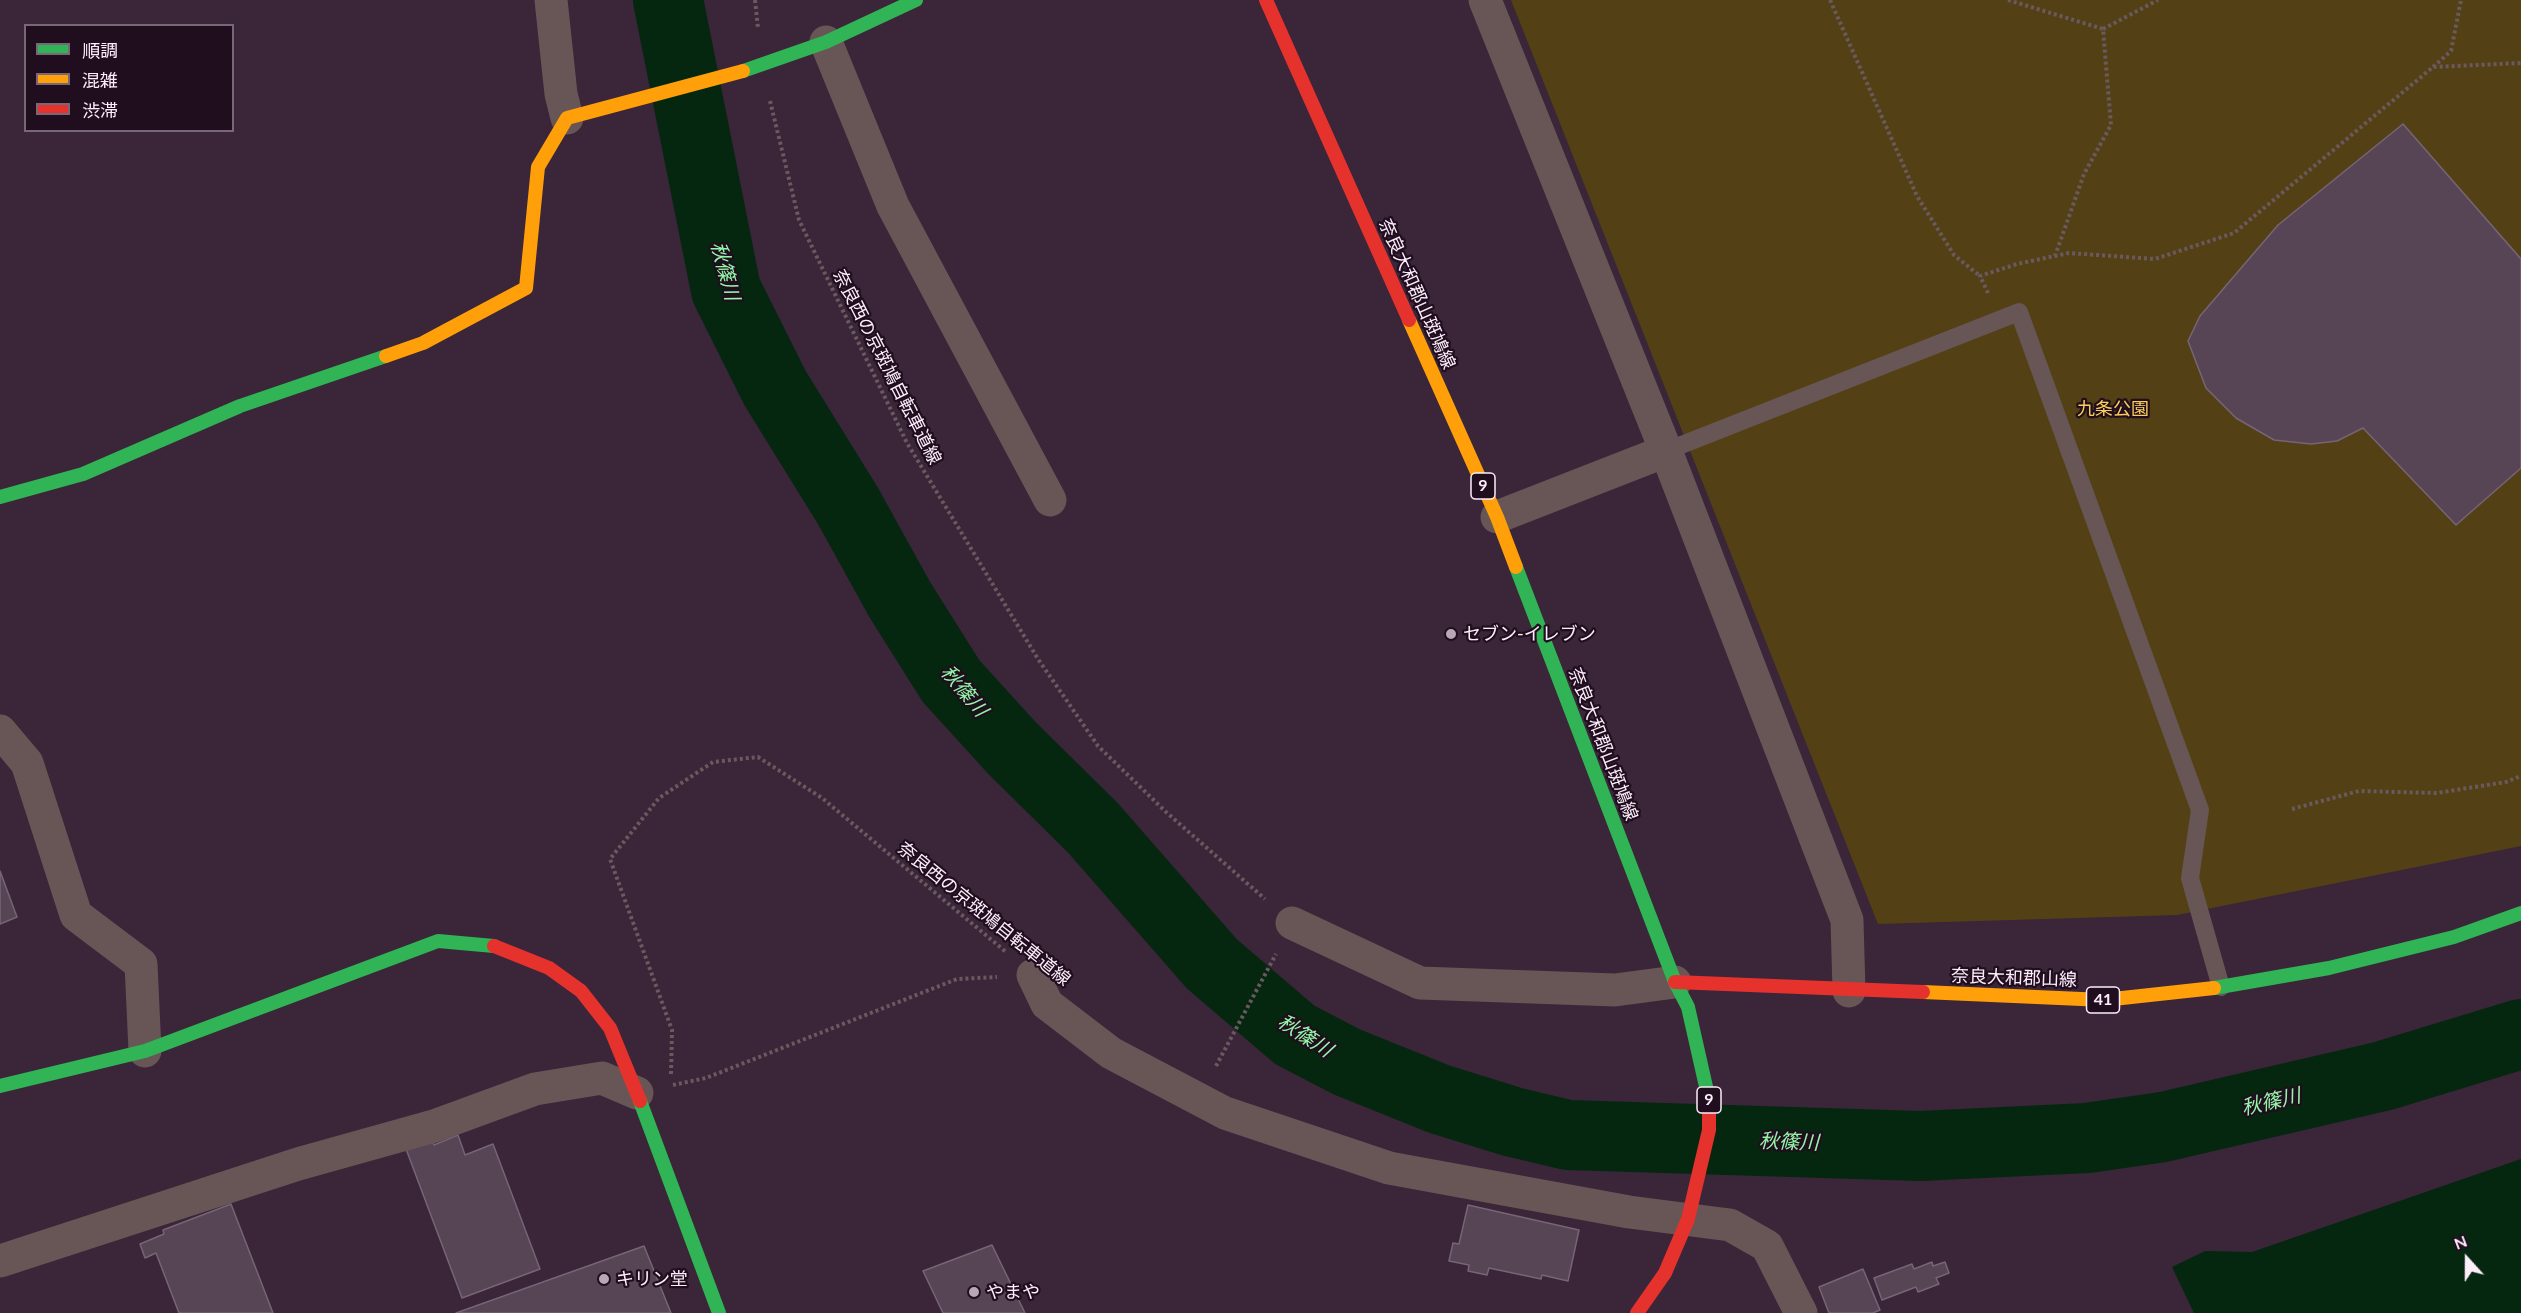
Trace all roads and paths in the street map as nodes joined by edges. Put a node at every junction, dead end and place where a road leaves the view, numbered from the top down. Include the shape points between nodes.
1 (551, 0) edge
2 (916, 0) edge
3 (1266, 0) edge
4 (1485, 0) edge
5 (1830, 0) edge
6 (2008, 0) edge
7 (2158, 0) edge
8 (2461, 0) edge
9 (2103, 29) junction
10 (826, 42) junction
11 (2521, 63) edge
12 (762, 66) junction
13 (2433, 67) junction
14 (581, 114) junction
15 (2055, 256) junction
16 (1980, 276) junction
17 (1999, 320) junction
18 (1666, 451) junction
19 (0, 497) edge
20 (1050, 500) dead end
21 (1497, 517) junction
22 (0, 731) edge
23 (2521, 776) edge
24 (2292, 809) dead end
25 (2521, 913) edge
26 (1292, 923) junction
27 (1033, 975) junction
28 (2221, 987) junction
29 (1849, 991) junction
30 (1682, 995) junction
31 (145, 1051) junction
32 (1214, 1071) dead end
33 (671, 1085) junction
34 (0, 1086) edge
35 (637, 1092) junction
36 (673, 1094) dead end
37 (1691, 1207) junction
38 (0, 1261) edge
39 (719, 1313) edge
40 (1637, 1313) edge
41 (1801, 1313) edge

1 - 14 street via 561,94
2 - 10 main road
3 - 21 main road, 奈良大和郡山斑鳩線 / 9
4 - 18 street
5 - 16 path via 1917,196 1954,255
6 - 9 path
7 - 9 path
8 - 13 path via 2451,51
9 - 15 path via 2111,125 2084,174
10 - 12 main road
10 - 20 street via 893,206
11 - 13 path
12 - 14 main road
12 - 26 path, 奈良西の京斑鳩自転車道線 via 799,220 907,443 1038,659 1098,746
13 - 15 path via 2235,233 2155,259 2069,253
14 - 19 main road via 538,166 526,288 423,343 240,406 83,474
15 - 16 path
16 - 17 path
17 - 18 lane
17 - 28 lane via 2019,312 2200,810 2190,878
18 - 21 street
18 - 29 street via 1847,920
21 - 30 main road, 奈良大和郡山斑鳩線 / 9
22 - 31 street via 27,763 76,915 141,964
23 - 24 path via 2437,793 2359,790
25 - 28 main road, 奈良大和郡山線 / 41 via 2454,937 2329,968
26 - 30 street via 1420,983
26 - 32 path
27 - 33 path via 957,979 706,1078
27 - 33 path, 奈良西の京斑鳩自転車道線 via 822,798 758,757 713,762 659,798 610,859 672,1030
27 - 37 street via 1047,1004 1111,1053 1225,1113 1389,1168 1629,1212
28 - 29 main road, 奈良大和郡山線 / 41 via 2104,1000
29 - 30 main road, 奈良大和郡山線 / 41
30 - 37 main road, 奈良大和郡山斑鳩線 / 9 via 1709,1100 1709,1130
31 - 34 main road
31 - 35 main road via 438,941 479,944 499,946 549,968 581,991 610,1028
33 - 36 path, 奈良西の京斑鳩自転車道線
35 - 38 street via 602,1078 535,1089 434,1126 298,1164
35 - 39 main road
37 - 40 main road, 奈良大和郡山斑鳩線 / 9 via 1665,1273
37 - 41 street via 1767,1246

